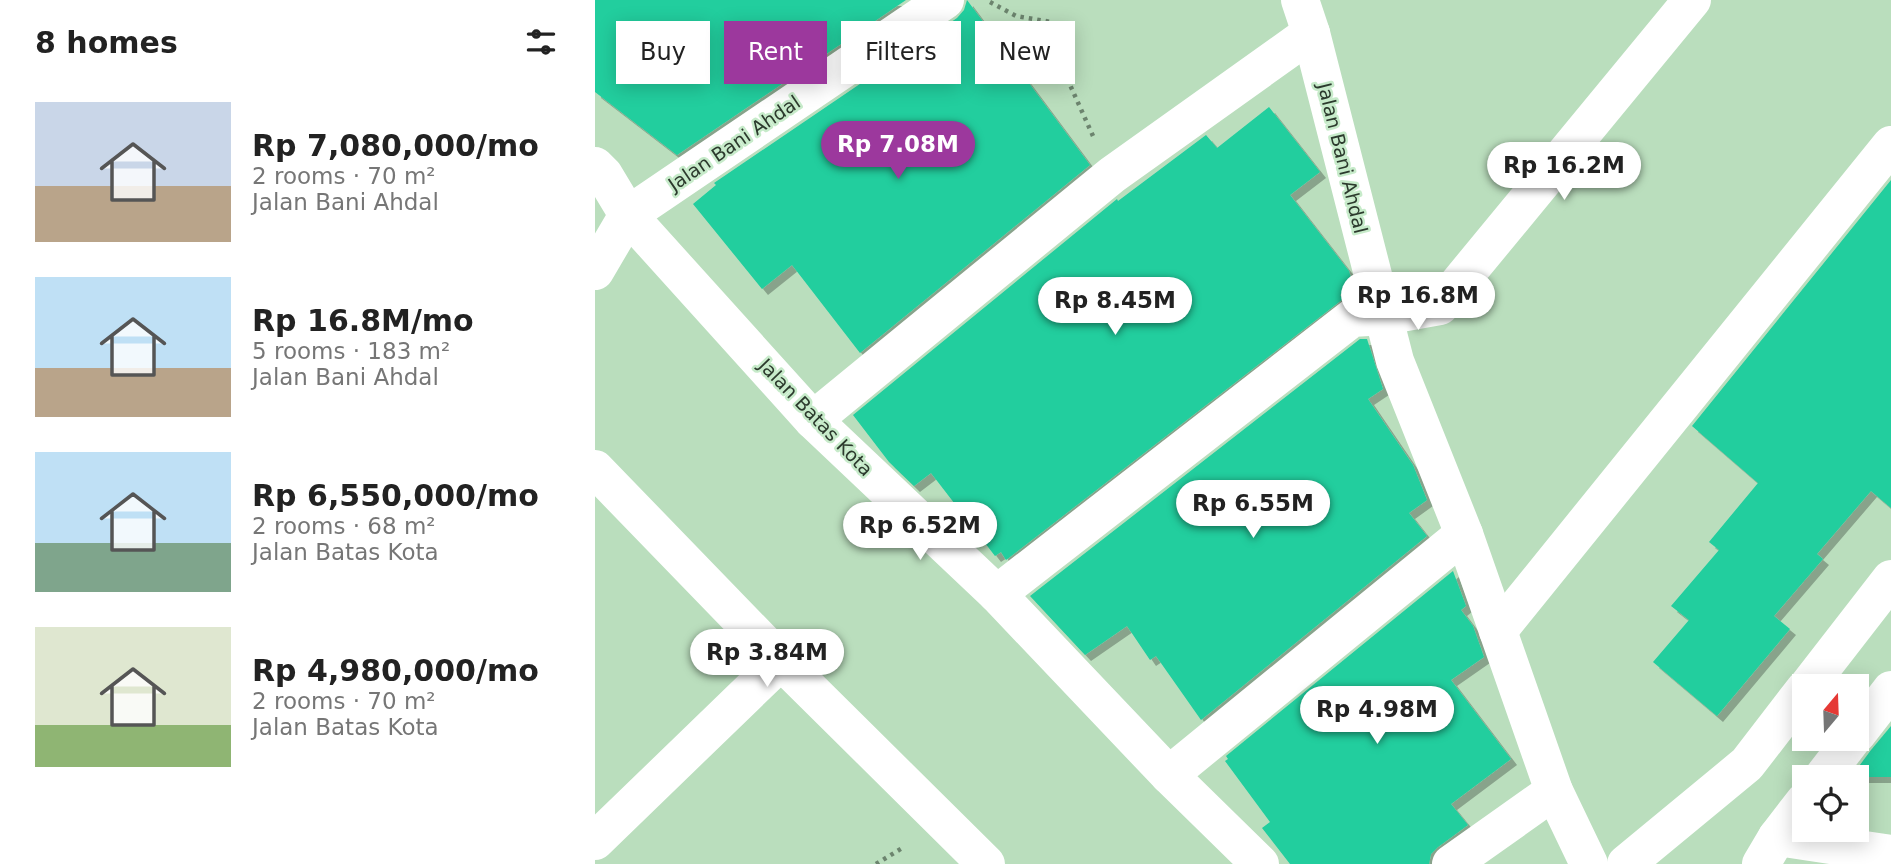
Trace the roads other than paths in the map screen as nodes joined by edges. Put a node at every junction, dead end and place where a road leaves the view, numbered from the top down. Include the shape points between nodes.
1 (945, 0) edge
2 (1692, 0) edge
3 (1305, 16) edge
4 (1891, 145) edge
5 (595, 166) edge
6 (628, 215) junction
7 (595, 271) edge
8 (1384, 316) junction
9 (813, 420) junction
10 (595, 469) edge
11 (1464, 534) junction
12 (1891, 579) edge
13 (997, 594) junction
14 (1498, 631) junction
15 (781, 661) junction
16 (1817, 674) edge
17 (1891, 690) edge
18 (1792, 706) edge
19 (1869, 718) edge
20 (1843, 751) edge
21 (1832, 765) edge
22 (1169, 775) junction
23 (1554, 791) junction
24 (1792, 819) edge
25 (595, 841) edge
26 (1769, 851) edge
27 (1891, 854) edge
28 (986, 864) edge
29 (1260, 864) edge
30 (1451, 864) edge
31 (1589, 864) edge
32 (1626, 864) edge

1 - 6 street, Jalan Bani Ahdal
2 - 8 street via 1440,306
3 - 8 street, Jalan Bani Ahdal
3 - 9 street
4 - 14 street
5 - 6 street, Jalan Batas Kota
6 - 7 street
6 - 9 street, Jalan Batas Kota
8 - 11 street, Jalan Bani Ahdal via 1395,362
8 - 13 street via 1352,318
9 - 13 street, Jalan Batas Kota
10 - 15 street
11 - 14 street, Jalan Bani Ahdal
11 - 22 street
12 - 16 street
13 - 22 street, Jalan Batas Kota
14 - 23 street, Jalan Bani Ahdal
15 - 25 street
15 - 28 street
17 - 19 street
18 - 32 street via 1747,764
20 - 21 street
22 - 29 street, Jalan Batas Kota
23 - 30 street
23 - 31 street, Jalan Bani Ahdal
24 - 26 street
26 - 27 street

